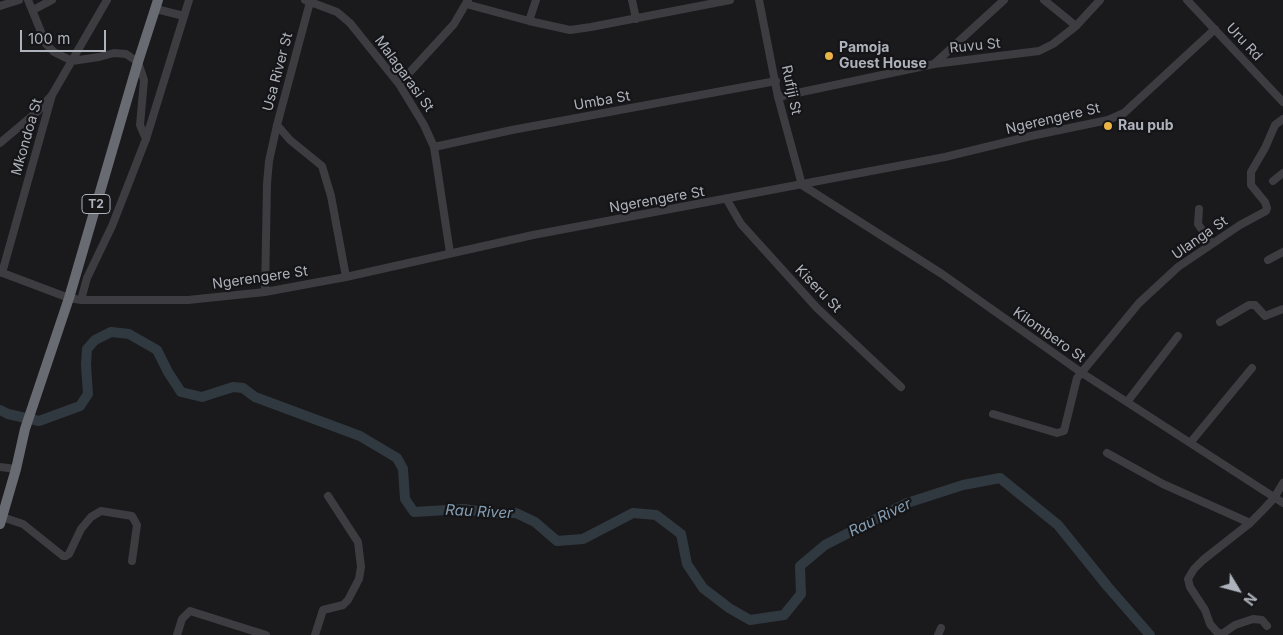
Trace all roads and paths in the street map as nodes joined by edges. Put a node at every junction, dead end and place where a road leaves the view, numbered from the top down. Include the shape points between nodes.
1 (19, 0) edge
2 (28, 0) edge
3 (52, 0) edge
4 (189, 0) edge
5 (536, 0) edge
6 (632, 0) edge
7 (730, 0) edge
8 (760, 0) edge
9 (1004, 0) edge
10 (1044, 0) edge
11 (1100, 0) edge
12 (1187, 0) edge
13 (308, 1) edge
14 (103, 2) edge
15 (467, 2) edge
16 (157, 4) edge
17 (0, 6) edge
18 (33, 10) junction
19 (184, 16) junction
20 (636, 19) junction
21 (529, 21) junction
22 (1076, 26) junction
23 (1215, 29) junction
24 (72, 61) junction
25 (138, 62) junction
26 (934, 64) junction
27 (776, 81) junction
28 (399, 84) junction
29 (52, 95) junction
30 (778, 97) junction
31 (1283, 102) edge
32 (1283, 119) edge
33 (277, 125) junction
34 (146, 139) junction
35 (0, 143) edge
36 (434, 147) junction
37 (1283, 173) edge
38 (1273, 181) dead end
39 (802, 185) junction
40 (726, 200) junction
41 (1199, 209) dead end
42 (1212, 244) junction
43 (1283, 252) edge
44 (450, 253) junction
45 (1268, 260) dead end
46 (1, 272) edge
47 (346, 277) junction
48 (265, 292) junction
49 (69, 298) junction
50 (81, 300) junction
51 (1283, 309) edge
52 (1220, 322) dead end
53 (1178, 336) dead end
54 (1252, 368) dead end
55 (1082, 373) junction
56 (901, 387) dead end
57 (1127, 402) junction
58 (993, 414) dead end
59 (1190, 443) junction
60 (1107, 453) dead end
61 (0, 466) edge
62 (16, 469) junction
63 (1283, 483) edge
64 (328, 496) dead end
65 (1274, 498) junction
66 (1283, 503) edge
67 (1, 520) edge
68 (1250, 523) junction
69 (132, 561) dead end
70 (1268, 626) dead end
71 (177, 635) edge
72 (266, 635) edge
73 (315, 635) edge

1 - 17 street
2 - 18 street
3 - 18 street
4 - 19 street
5 - 21 street
6 - 20 street
7 - 20 street
8 - 27 street, Rufiji St
9 - 26 street
10 - 22 street
11 - 22 street, Ruvu St
12 - 23 street, Uru Rd
13 - 28 street, Malagarasi St via 337,12 350,23
13 - 33 street, Usa River St
14 - 24 street
15 - 21 street
15 - 28 street via 454,24
16 - 19 street
16 - 25 highway, T2
18 - 24 street via 46,44
19 - 34 street
20 - 21 street via 570,30
22 - 26 street, Ruvu St via 1039,51
23 - 31 street, Uru Rd
23 - 39 street, Ngerengere St via 1124,113 1108,120 945,158
24 - 25 street via 114,52 126,54
24 - 29 street
25 - 34 street via 144,80 140,125
25 - 49 highway, T2
26 - 30 street, Ruvu St
27 - 30 street, Rufiji St
27 - 36 street, Umba St
28 - 36 street, Malagarasi St
29 - 35 street
29 - 46 street, Mkondoa St
30 - 39 street, Rufiji St
32 - 42 street, Ulanga St via 1275,125 1251,172 1252,185 1265,202 1266,211
33 - 47 street, Usa River St via 322,166
33 - 48 street via 267,184
34 - 50 street via 112,226 87,278
36 - 44 street, Malagarasi St
37 - 38 street
39 - 40 street, Ngerengere St
39 - 55 street, Kilombero St via 942,274
40 - 44 street, Ngerengere St
40 - 56 street, Kiseru St via 741,224 817,308
41 - 42 street via 1198,224
42 - 55 street, Ulanga St via 1178,267 1151,291
43 - 45 street
44 - 47 street, Ngerengere St
46 - 49 street, Ngerengere St
47 - 48 street, Ngerengere St
48 - 50 street, Ngerengere St via 188,300
49 - 50 street, Ngerengere St
49 - 62 highway, T2 via 25,429
51 - 52 street via 1265,316 1255,305 1249,305
53 - 57 street
54 - 59 street
55 - 57 street, Kilombero St
55 - 58 street, Ulanga St via 1075,383 1062,432
57 - 59 street, Kilombero St
59 - 65 street, Kilombero St
60 - 68 street via 1163,484
61 - 62 street
62 - 67 highway, T2
63 - 65 street
64 - 73 street via 358,542 361,567 348,600 323,610
65 - 66 street, Kilombero St
65 - 68 street
67 - 69 street via 23,524 66,556 81,529 100,512 132,516 137,525
68 - 70 street via 1216,549 1188,579 1217,632 1222,634 1253,619 1262,620
71 - 72 street via 182,619 190,611

